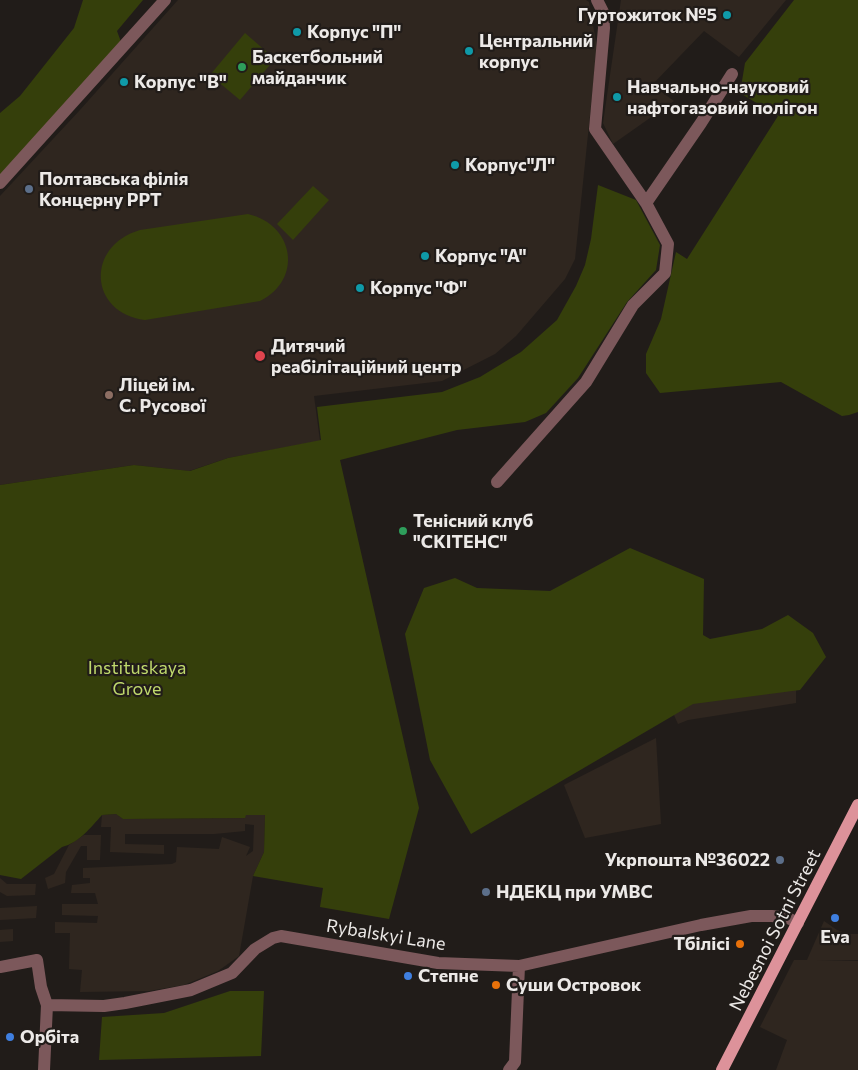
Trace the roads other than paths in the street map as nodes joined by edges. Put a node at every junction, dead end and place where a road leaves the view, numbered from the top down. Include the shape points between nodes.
1 (165, 0) edge
2 (597, 0) edge
3 (732, 74) dead end
4 (0, 183) edge
5 (646, 204) junction
6 (498, 482) dead end
7 (858, 805) edge
8 (798, 923) junction
9 (519, 966) junction
10 (0, 967) edge
11 (47, 1005) junction
12 (44, 1070) edge
13 (509, 1070) edge
14 (722, 1070) edge

1 - 4 street
2 - 5 street via 603,12 604,28 595,128
3 - 5 street
5 - 6 street via 668,244 665,273 633,305 586,382
7 - 8 main road, Nebesnoi Sotni Street
8 - 9 street, Rybalskyi Lane via 788,918 751,916
8 - 14 main road, Nebesnoi Sotni Street
9 - 11 street, Rybalskyi Lane via 438,963 281,936 255,949 232,973 191,990 104,1006
9 - 13 street via 515,1062
10 - 11 street via 37,960
11 - 12 street

